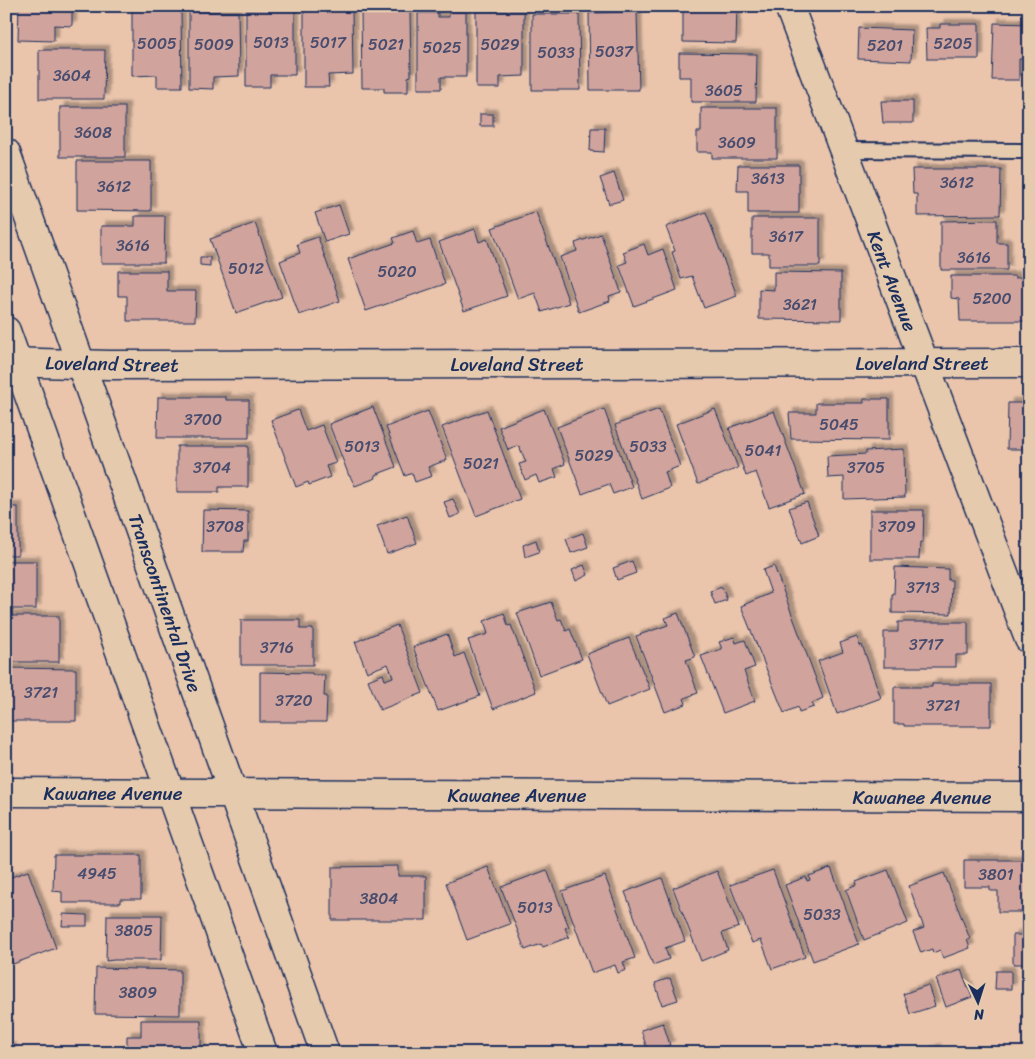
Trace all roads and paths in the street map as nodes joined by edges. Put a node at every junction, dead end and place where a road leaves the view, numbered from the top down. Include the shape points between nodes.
1 (789, 6) edge
2 (842, 150) junction
3 (1029, 151) edge
4 (6, 153) edge
5 (6, 331) edge
6 (12, 362) edge
7 (924, 363) junction
8 (1029, 363) edge
9 (81, 365) junction
10 (1029, 639) edge
11 (6, 792) edge
12 (171, 793) junction
13 (232, 793) junction
14 (1029, 798) edge
15 (263, 1053) edge
16 (325, 1053) edge

1 - 2 street, Kent Avenue
2 - 3 lane
2 - 7 street, Kent Avenue
4 - 9 street, Transcontinental Drive
5 - 6 street
6 - 9 street, Loveland Street
6 - 12 street
7 - 8 street, Loveland Street
7 - 9 street, Loveland Street
7 - 10 street, Kent Avenue
9 - 13 street, Transcontinental Drive
11 - 12 street, Kawanee Avenue
12 - 13 street, Kawanee Avenue
12 - 15 street
13 - 14 street, Kawanee Avenue
13 - 16 street, Transcontinental Drive

